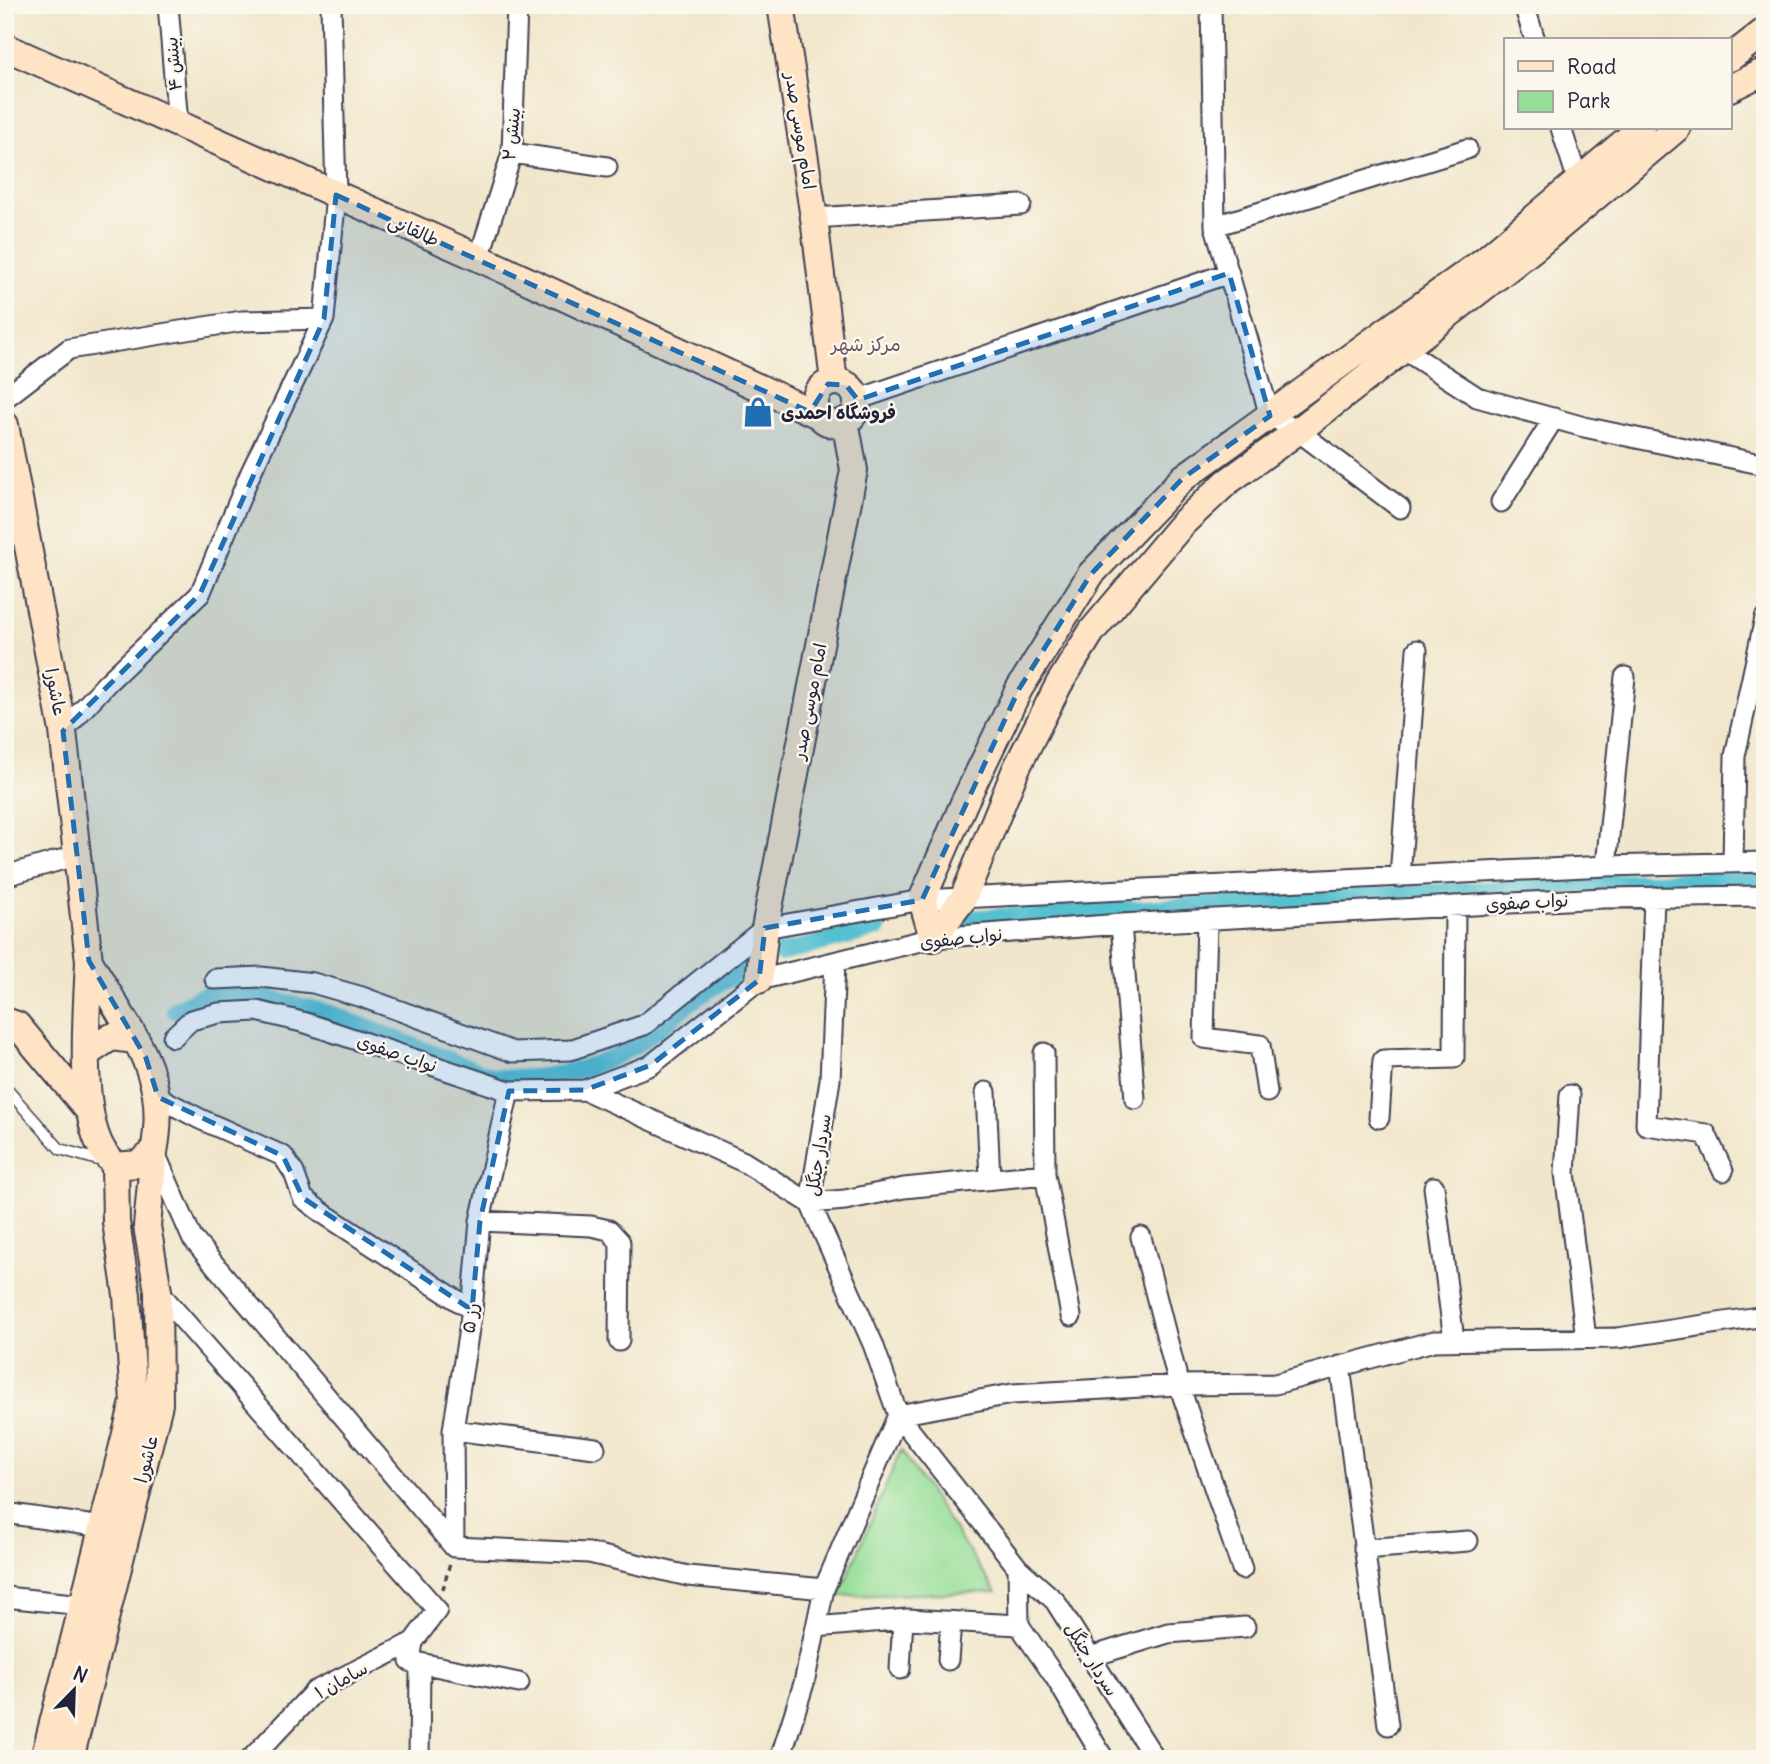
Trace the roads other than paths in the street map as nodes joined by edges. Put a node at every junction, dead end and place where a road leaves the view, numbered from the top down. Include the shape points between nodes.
1 (169, 5) edge
2 (331, 5) edge
3 (517, 5) edge
4 (781, 5) edge
5 (1211, 5) edge
6 (1524, 5) edge
7 (1765, 31) edge
8 (1534, 38) edge
9 (5, 47) edge
10 (1732, 56) edge
11 (1765, 71) edge
12 (1732, 87) edge
13 (178, 124) junction
14 (1562, 130) edge
15 (1639, 130) edge
16 (1674, 130) edge
17 (1467, 149) dead end
18 (512, 153) junction
19 (607, 167) dead end
20 (1578, 181) junction
21 (336, 195) junction
22 (1021, 205) dead end
23 (814, 218) junction
24 (1215, 226) junction
25 (479, 258) junction
26 (1229, 273) junction
27 (324, 319) junction
28 (1403, 349) junction
29 (834, 382) junction
30 (5, 398) edge
31 (841, 413) junction
32 (1270, 416) junction
33 (1553, 418) junction
34 (5, 425) edge
35 (1298, 431) junction
36 (1765, 465) edge
37 (1502, 502) dead end
38 (1399, 508) dead end
39 (1765, 618) edge
40 (1417, 650) dead end
41 (1625, 677) dead end
42 (63, 731) junction
43 (78, 855) junction
44 (1765, 862) edge
45 (1733, 863) junction
46 (1606, 866) junction
47 (5, 876) edge
48 (1400, 877) junction
49 (1765, 895) edge
50 (1654, 897) junction
51 (963, 899) junction
52 (922, 900) junction
53 (1455, 906) junction
54 (1207, 920) junction
55 (1121, 925) junction
56 (765, 928) junction
57 (933, 938) junction
58 (89, 961) junction
59 (835, 962) junction
60 (215, 979) dead end
61 (759, 980) junction
62 (5, 1021) edge
63 (173, 1037) dead end
64 (136, 1041) junction
65 (1044, 1053) dead end
66 (86, 1054) junction
67 (5, 1087) edge
68 (585, 1090) junction
69 (509, 1091) junction
70 (986, 1092) dead end
71 (1267, 1092) dead end
72 (1570, 1095) dead end
73 (158, 1097) junction
74 (1135, 1099) dead end
75 (89, 1111) junction
76 (1379, 1118) dead end
77 (154, 1152) junction
78 (115, 1166) junction
79 (1723, 1171) dead end
80 (1045, 1174) junction
81 (990, 1179) junction
82 (1434, 1187) dead end
83 (810, 1203) junction
84 (480, 1221) junction
85 (1141, 1237) dead end
86 (158, 1290) junction
87 (127, 1294) junction
88 (472, 1310) junction
89 (1071, 1316) dead end
90 (1765, 1316) edge
91 (1586, 1338) junction
92 (1454, 1340) junction
93 (619, 1341) dead end
94 (1339, 1366) junction
95 (1179, 1385) junction
96 (898, 1415) junction
97 (453, 1430) junction
98 (594, 1448) dead end
99 (5, 1513) edge
100 (102, 1527) junction
101 (1468, 1541) dead end
102 (454, 1547) junction
103 (1364, 1549) junction
104 (1018, 1568) junction
105 (1242, 1569) dead end
106 (824, 1589) junction
107 (5, 1597) edge
108 (83, 1605) junction
109 (903, 1620) junction
110 (951, 1622) junction
111 (1019, 1625) junction
112 (816, 1627) junction
113 (1245, 1627) dead end
114 (411, 1651) junction
115 (1090, 1657) junction
116 (948, 1660) dead end
117 (901, 1669) dead end
118 (519, 1683) dead end
119 (1388, 1725) dead end
120 (44, 1759) edge
121 (70, 1759) edge
122 (251, 1759) edge
123 (419, 1759) edge
124 (780, 1759) edge
125 (1104, 1759) edge
126 (1155, 1759) edge

1 - 13 street, بینش ۴
2 - 21 street
3 - 18 street, بینش ۲
4 - 23 street, امام موسی صدر
5 - 24 street
6 - 8 street
7 - 10 street
9 - 13 street, طالقانی
11 - 12 street
13 - 21 street, طالقانی
14 - 20 street
15 - 20 street
16 - 28 street via 1533,249
17 - 24 street
18 - 19 street
18 - 25 street, بینش ۲
20 - 32 street via 1486,259
21 - 25 street, طالقانی
21 - 27 street
22 - 23 street
23 - 29 street, امام موسی صدر
24 - 26 street
25 - 31 street, طالقانی
26 - 31 street
26 - 32 street
27 - 30 street via 242,321 69,349
27 - 42 street via 251,472 200,594
28 - 33 street via 1477,397
28 - 35 street
29 - 31 street via 855,394
29 - 31 street, امام موسی صدر via 822,387 815,405
31 - 56 street, امام موسی صدر via 854,470
32 - 35 street
32 - 52 street via 1182,478 1091,574 1019,689
33 - 36 street
33 - 37 street
34 - 42 street, عاشورا
35 - 38 street
35 - 51 street via 1227,482 1183,523 1092,631 1016,769
39 - 45 street via 1735,756
40 - 48 street
41 - 46 street
42 - 43 street, عاشورا
43 - 47 street
43 - 58 street, عاشورا
44 - 45 street, نواب صفوی
45 - 46 street, نواب صفوی
46 - 48 street, نواب صفوی
48 - 51 street, نواب صفوی
49 - 50 street, نواب صفوی
50 - 53 street, نواب صفوی
50 - 79 street via 1646,1125 1706,1134
51 - 52 street, نواب صفوی
51 - 57 street
52 - 56 street, نواب صفوی
52 - 57 street
53 - 54 street, نواب صفوی
53 - 76 street via 1454,1058 1383,1060
54 - 55 street, نواب صفوی
54 - 71 street via 1204,1038 1260,1045
55 - 57 street, نواب صفوی
55 - 74 street
56 - 60 street, نواب صفوی via 644,1025 570,1050 513,1052 313,983 261,977
56 - 61 street, امام موسی صدر
57 - 59 street, نواب صفوی
58 - 64 street, عاشورا
58 - 66 street, عاشورا
59 - 61 street, نواب صفوی
59 - 83 street, سردار جنگل via 830,1080
61 - 68 street, نواب صفوی via 651,1065
62 - 75 street via 17,1025
63 - 69 street, نواب صفوی via 191,1020 257,1011
64 - 66 street via 111,1037
64 - 73 street, عاشورا
65 - 80 street
66 - 75 street, عاشورا
67 - 78 lane via 61,1149
68 - 69 street, نواب صفوی
68 - 83 street via 744,1162
69 - 84 street, رز ۵
70 - 81 street
72 - 91 street via 1565,1173
73 - 77 street, عاشورا
73 - 88 street via 283,1156 303,1198
75 - 78 street via 101,1147
77 - 78 street via 138,1164
77 - 86 street, عاشورا via 147,1226
77 - 102 street via 192,1238
78 - 87 street, عاشورا via 116,1222
80 - 81 street
80 - 89 street
81 - 83 street
82 - 92 street
83 - 96 street, سردار جنگل via 873,1344
84 - 88 street, رز ۵
84 - 93 street via 609,1230 620,1242
85 - 95 street
86 - 87 street
86 - 114 street, سامان ۱ via 437,1610
86 - 121 street, عاشورا via 159,1404
87 - 100 street, عاشورا via 134,1402
88 - 97 street, رز ۵
90 - 91 street via 1617,1338
91 - 92 street
92 - 94 street
94 - 95 street via 1275,1384
94 - 103 street
95 - 96 street via 1012,1394
95 - 105 street
96 - 104 street, سردار جنگل
96 - 106 street
97 - 98 street
97 - 102 street, رز ۵
99 - 100 street
100 - 108 street, عاشورا
101 - 103 street
102 - 106 street via 589,1553 688,1576
103 - 119 street
104 - 111 street
104 - 115 street, سردار جنگل via 1055,1601
106 - 112 street
107 - 108 street
108 - 120 street, عاشورا
109 - 110 street
109 - 112 street
109 - 117 street
110 - 111 street
110 - 116 street
111 - 125 street
112 - 124 street
113 - 115 street via 1168,1633
114 - 118 street
114 - 122 street, سامان ۱ via 315,1691
114 - 123 street via 419,1667
115 - 126 street, سردار جنگل

